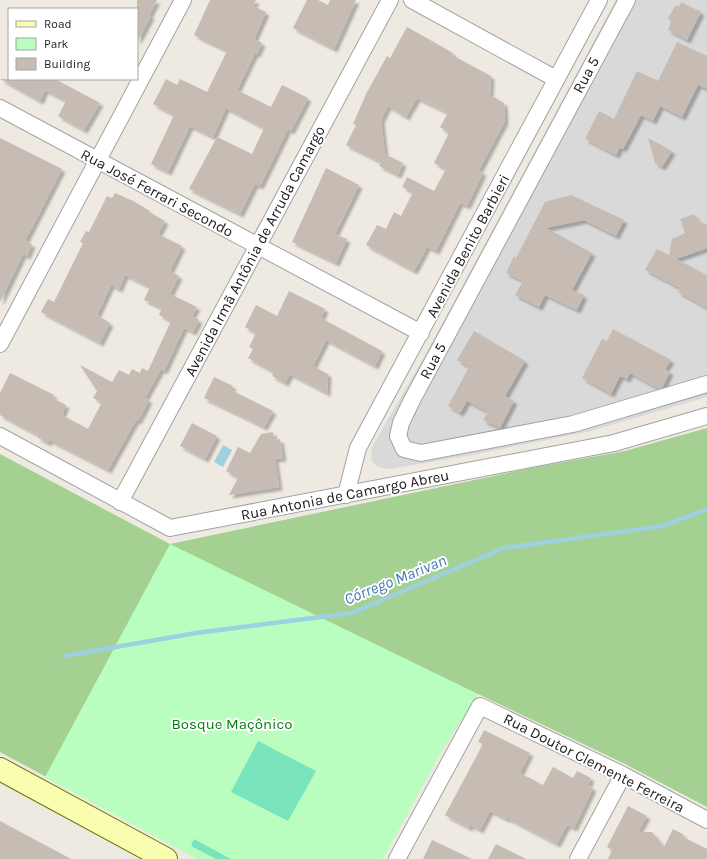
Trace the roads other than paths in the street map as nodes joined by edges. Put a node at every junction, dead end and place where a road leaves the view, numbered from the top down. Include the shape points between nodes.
1 (183, 0) edge
2 (390, 0) edge
3 (412, 0) edge
4 (599, 0) edge
5 (627, 0) edge
6 (556, 79) junction
7 (0, 108) edge
8 (98, 162) junction
9 (258, 247) junction
10 (421, 333) junction
11 (0, 344) edge
12 (705, 381) edge
13 (707, 416) edge
14 (0, 436) edge
15 (346, 495) junction
16 (120, 502) junction
17 (0, 769) edge
18 (622, 775) junction
19 (707, 820) edge
20 (166, 859) edge
21 (397, 859) edge
22 (578, 859) edge

1 - 8 street
2 - 9 street, Avenida Irmã Antônia de Arruda Camargo
3 - 6 street
4 - 6 street, Avenida Benito Barbieri
5 - 12 street, Rua 5 via 412,400 398,436 404,449 420,453 572,424
6 - 10 street, Avenida Benito Barbieri
7 - 8 street, Rua José Ferrari Secondo
8 - 9 street, Rua José Ferrari Secondo
8 - 11 street
9 - 10 street, Rua José Ferrari Secondo
9 - 16 street, Avenida Irmã Antônia de Arruda Camargo
10 - 15 street, Avenida Benito Barbieri via 358,448
13 - 15 street, Rua Antonia de Camargo Abreu via 614,443
14 - 16 street, Rua Antonia de Camargo Abreu
15 - 16 street, Rua Antonia de Camargo Abreu via 170,528
17 - 20 street
18 - 19 street, Rua Doutor Clemente Ferreira
18 - 21 street, Rua Doutor Clemente Ferreira via 480,706
18 - 22 street

